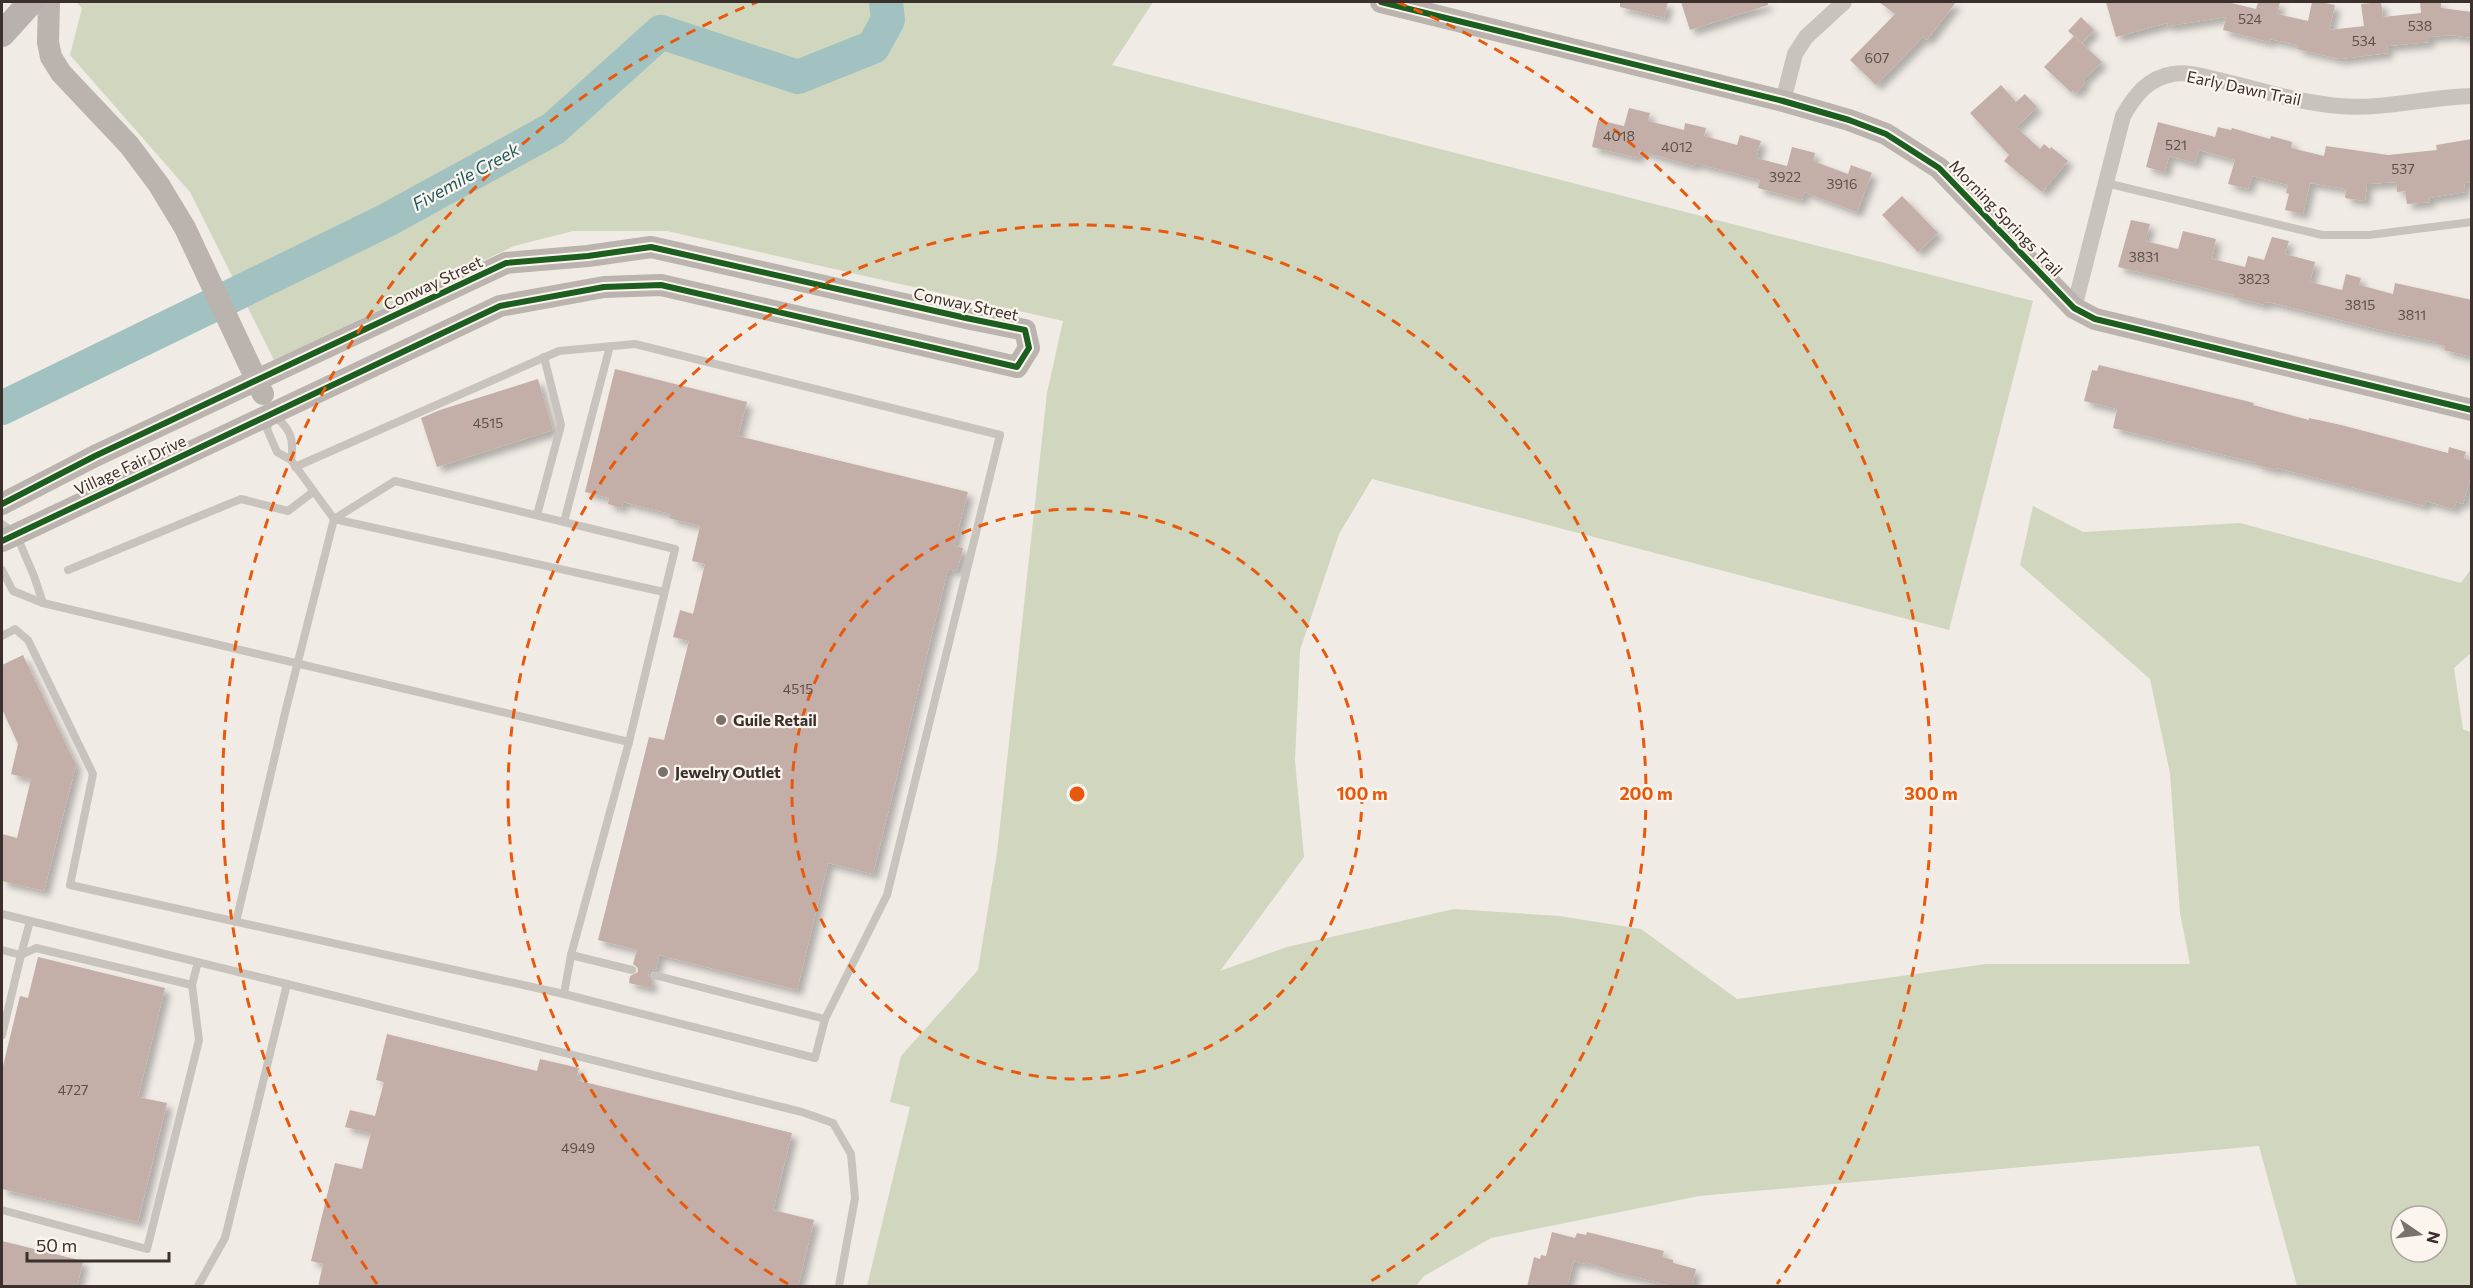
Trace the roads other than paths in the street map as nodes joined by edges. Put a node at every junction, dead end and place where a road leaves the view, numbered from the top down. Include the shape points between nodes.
1 (31, 2) edge
2 (49, 2) edge
3 (1382, 2) edge
4 (1844, 2) edge
5 (2, 34) edge
6 (2472, 96) edge
7 (1783, 101) junction
8 (2106, 183) junction
9 (2472, 222) edge
10 (2074, 308) junction
11 (610, 346) junction
12 (544, 357) junction
13 (257, 381) junction
14 (2472, 410) edge
15 (271, 413) junction
16 (293, 463) junction
17 (314, 492) junction
18 (2, 504) edge
19 (537, 515) junction
20 (334, 519) junction
21 (564, 522) junction
22 (6, 533) edge
23 (2, 570) edge
24 (68, 570) dead end
25 (664, 592) junction
26 (43, 603) junction
27 (2, 636) edge
28 (298, 663) junction
29 (629, 742) junction
30 (2, 914) edge
31 (30, 921) junction
32 (236, 922) junction
33 (2, 950) edge
34 (21, 955) junction
35 (571, 955) junction
36 (198, 962) junction
37 (632, 970) dead end
38 (654, 975) dead end
39 (287, 984) junction
40 (192, 985) junction
41 (564, 994) junction
42 (825, 1019) junction
43 (2, 1035) edge
44 (2, 1210) edge
45 (198, 1287) edge
46 (839, 1287) edge

1 - 5 main road
2 - 13 street via 51,57 159,184 185,228
3 - 7 street, Morning Springs Trail via 1428,9
4 - 7 street via 1795,54
6 - 8 street, Early Dawn Trail via 2369,107 2339,106 2174,73 2152,81 2136,94 2123,116
7 - 10 street, Morning Springs Trail via 1886,134 1939,168
8 - 9 lane via 2322,235 2369,235
8 - 10 street, Early Dawn Trail
10 - 14 street, Morning Springs Trail via 2095,319
11 - 12 lane via 559,351
11 - 21 lane
11 - 42 lane via 635,344 1000,435 887,895
12 - 16 lane
12 - 19 lane via 561,425
13 - 15 street
13 - 15 street, Conway Street via 506,263 651,247 1025,330 1029,348 1017,367 661,285 604,287 500,306
13 - 18 street, Village Fair Drive
15 - 16 lane via 284,423 294,443
15 - 16 lane via 267,429 277,452
15 - 22 street, Village Fair Drive
16 - 17 lane
17 - 20 lane
17 - 24 lane via 288,511 241,499
19 - 20 lane via 395,482
19 - 21 lane
20 - 25 lane
20 - 28 lane
21 - 25 lane via 675,549
22 - 26 lane
23 - 26 lane via 13,591
25 - 29 lane
26 - 28 lane
27 - 32 lane via 15,629 28,640 93,774 70,885
28 - 29 lane
28 - 32 lane
29 - 35 lane
30 - 31 lane
31 - 34 lane
31 - 36 lane
32 - 41 lane
33 - 34 lane
34 - 40 lane via 36,948
34 - 43 lane
35 - 37 lane
35 - 41 lane
36 - 39 lane
36 - 40 lane
38 - 42 lane
39 - 45 lane via 225,1238
39 - 46 lane via 802,1112 833,1124 851,1154 855,1198
40 - 44 lane via 199,1040 147,1249
41 - 42 lane via 814,1058

